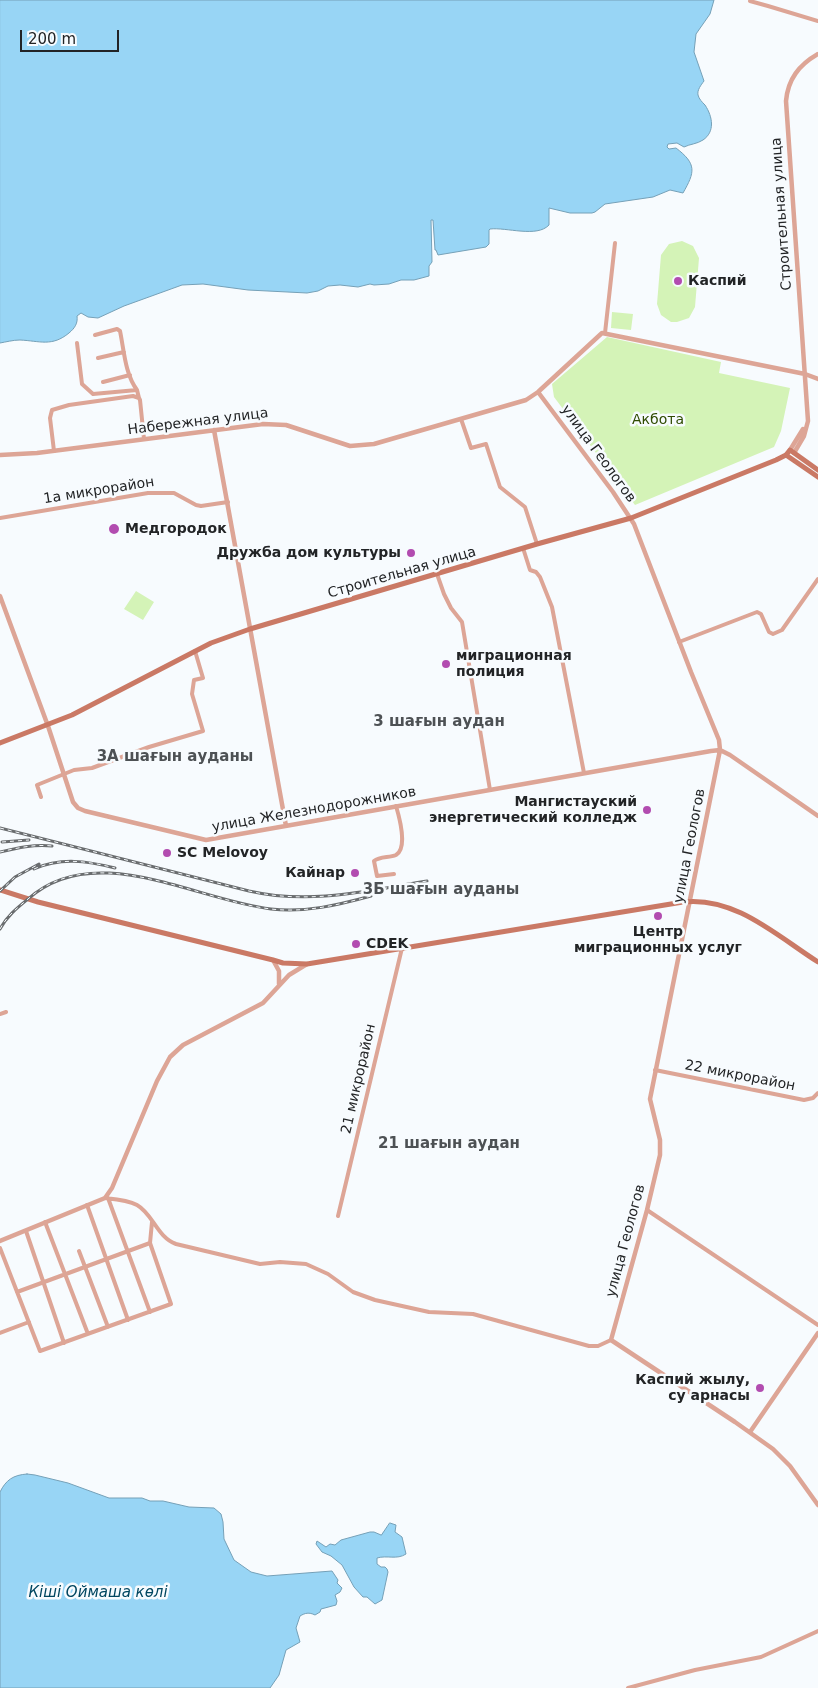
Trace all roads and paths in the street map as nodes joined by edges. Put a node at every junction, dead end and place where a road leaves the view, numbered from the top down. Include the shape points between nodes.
1 (750, 1) dead end
2 (818, 21) edge
3 (818, 54) edge
4 (615, 243) dead end
5 (606, 333) junction
6 (95, 335) dead end
7 (77, 343) dead end
8 (124, 352) junction
9 (98, 358) dead end
10 (804, 374) junction
11 (130, 375) junction
12 (818, 380) edge
13 (103, 382) dead end
14 (137, 390) junction
15 (538, 392) junction
16 (139, 398) junction
17 (461, 419) junction
18 (214, 430) junction
19 (144, 439) junction
20 (54, 451) junction
21 (790, 454) junction
22 (0, 455) edge
23 (818, 470) edge
24 (818, 477) edge
25 (228, 502) junction
26 (0, 518) edge
27 (631, 518) junction
28 (536, 544) junction
29 (523, 548) junction
30 (437, 574) junction
31 (818, 579) edge
32 (0, 596) edge
33 (250, 630) junction
34 (679, 642) junction
35 (196, 651) junction
36 (48, 726) junction
37 (0, 743) edge
38 (720, 750) junction
39 (584, 773) junction
40 (64, 774) junction
41 (490, 790) junction
42 (41, 798) dead end
43 (396, 806) junction
44 (818, 816) edge
45 (286, 826) junction
46 (394, 874) dead end
47 (0, 890) edge
48 (691, 901) junction
49 (402, 948) junction
50 (273, 960) junction
51 (818, 962) edge
52 (307, 964) junction
53 (279, 986) junction
54 (6, 1012) dead end
55 (0, 1014) edge
56 (655, 1070) junction
57 (818, 1093) edge
58 (106, 1198) junction
59 (87, 1205) junction
60 (647, 1210) junction
61 (338, 1216) dead end
62 (45, 1222) junction
63 (152, 1222) junction
64 (26, 1231) junction
65 (0, 1241) edge
66 (150, 1243) junction
67 (0, 1248) edge
68 (79, 1251) dead end
69 (127, 1252) junction
70 (106, 1260) junction
71 (6, 1265) junction
72 (86, 1267) junction
73 (0, 1268) edge
74 (65, 1275) junction
75 (43, 1283) junction
76 (17, 1292) junction
77 (150, 1312) junction
78 (128, 1320) junction
79 (29, 1322) junction
80 (818, 1326) edge
81 (108, 1327) junction
82 (0, 1333) edge
83 (818, 1333) edge
84 (88, 1334) junction
85 (611, 1340) junction
86 (64, 1343) junction
87 (750, 1432) junction
88 (818, 1505) edge
89 (818, 1631) edge
90 (628, 1688) edge

1 - 2 street
3 - 10 street, Строительная улица via 798,69 788,86 786,108
4 - 5 street
5 - 10 street
5 - 15 street, Набережная улица
6 - 8 street via 117,329
7 - 14 street via 82,384 93,394
8 - 9 street
8 - 11 street
10 - 12 street
10 - 21 street, Строительная улица via 807,424 804,436
11 - 13 street
11 - 14 street
14 - 16 street
15 - 17 street, Набережная улица via 526,400
15 - 27 street, улица Геологов
16 - 19 street
16 - 20 street via 132,396 52,410
17 - 18 street, Набережная улица via 358,446 340,444 276,424
17 - 28 street via 471,448 486,444 500,487 525,507
18 - 19 street, Набережная улица
18 - 25 street
19 - 20 street, Набережная улица
20 - 22 street, Набережная улица
21 - 23 main road
21 - 24 main road
21 - 27 main road, Строительная улица via 780,462 771,462
25 - 26 street, 1а микрорайон via 201,506 174,493 148,493
25 - 33 street
27 - 28 main road, Строительная улица
27 - 34 street, улица Геологов
28 - 29 main road, Строительная улица
29 - 30 main road, Строительная улица
29 - 39 street via 530,570 540,577 552,607
30 - 33 main road, Строительная улица
30 - 41 street via 451,608 462,622
31 - 34 street via 782,630 773,634 769,632 757,612
32 - 36 street, улица Железнодорожников
33 - 35 main road, Строительная улица
33 - 45 street
34 - 38 street, улица Геологов via 719,740
35 - 36 main road, Строительная улица
35 - 40 street via 203,678 194,680 192,694 203,731 92,768 80,768
36 - 37 main road, Строительная улица
36 - 40 street, улица Железнодорожников
38 - 39 street, улица Железнодорожников
38 - 44 street
38 - 48 street, улица Геологов
39 - 41 street, улица Железнодорожников
40 - 42 street via 37,785
40 - 45 street, улица Железнодорожников via 78,808 197,839
41 - 43 street, улица Железнодорожников
43 - 45 street, улица Железнодорожников
43 - 46 street via 403,841 398,853 374,861 377,876
47 - 50 main road
48 - 49 main road
48 - 51 main road via 722,905 741,912
48 - 56 street, улица Геологов
49 - 52 main road
49 - 61 street, 21 микрорайон
50 - 52 main road
50 - 53 street via 279,971
52 - 53 street via 294,971
53 - 58 street via 263,1003 183,1045 170,1057
54 - 55 street
56 - 57 street, 22 микрорайон via 804,1100
56 - 60 street, улица Геологов via 650,1099 660,1147
58 - 59 street
58 - 63 street via 136,1204
58 - 69 street
59 - 62 street
59 - 70 street
60 - 80 street
60 - 85 street, улица Геологов
62 - 64 street
62 - 74 street
63 - 66 street
63 - 85 street via 166,1239 176,1244 260,1264 306,1264 328,1274 353,1292 381,1301 429,1312 473,1314 589,1346
64 - 65 street
64 - 75 street
66 - 69 street
66 - 77 street via 170,1304
67 - 71 street
68 - 72 street
69 - 70 street
69 - 77 street
70 - 72 street
70 - 78 street
71 - 73 street
71 - 76 street
72 - 74 street
72 - 81 street
74 - 75 street
74 - 84 street
75 - 76 street
75 - 86 street
76 - 79 street
77 - 78 street
78 - 81 street
79 - 82 street
79 - 86 street via 40,1352
81 - 84 street
83 - 87 street
84 - 86 street
85 - 87 street
87 - 88 street via 773,1448
89 - 90 street via 760,1657

